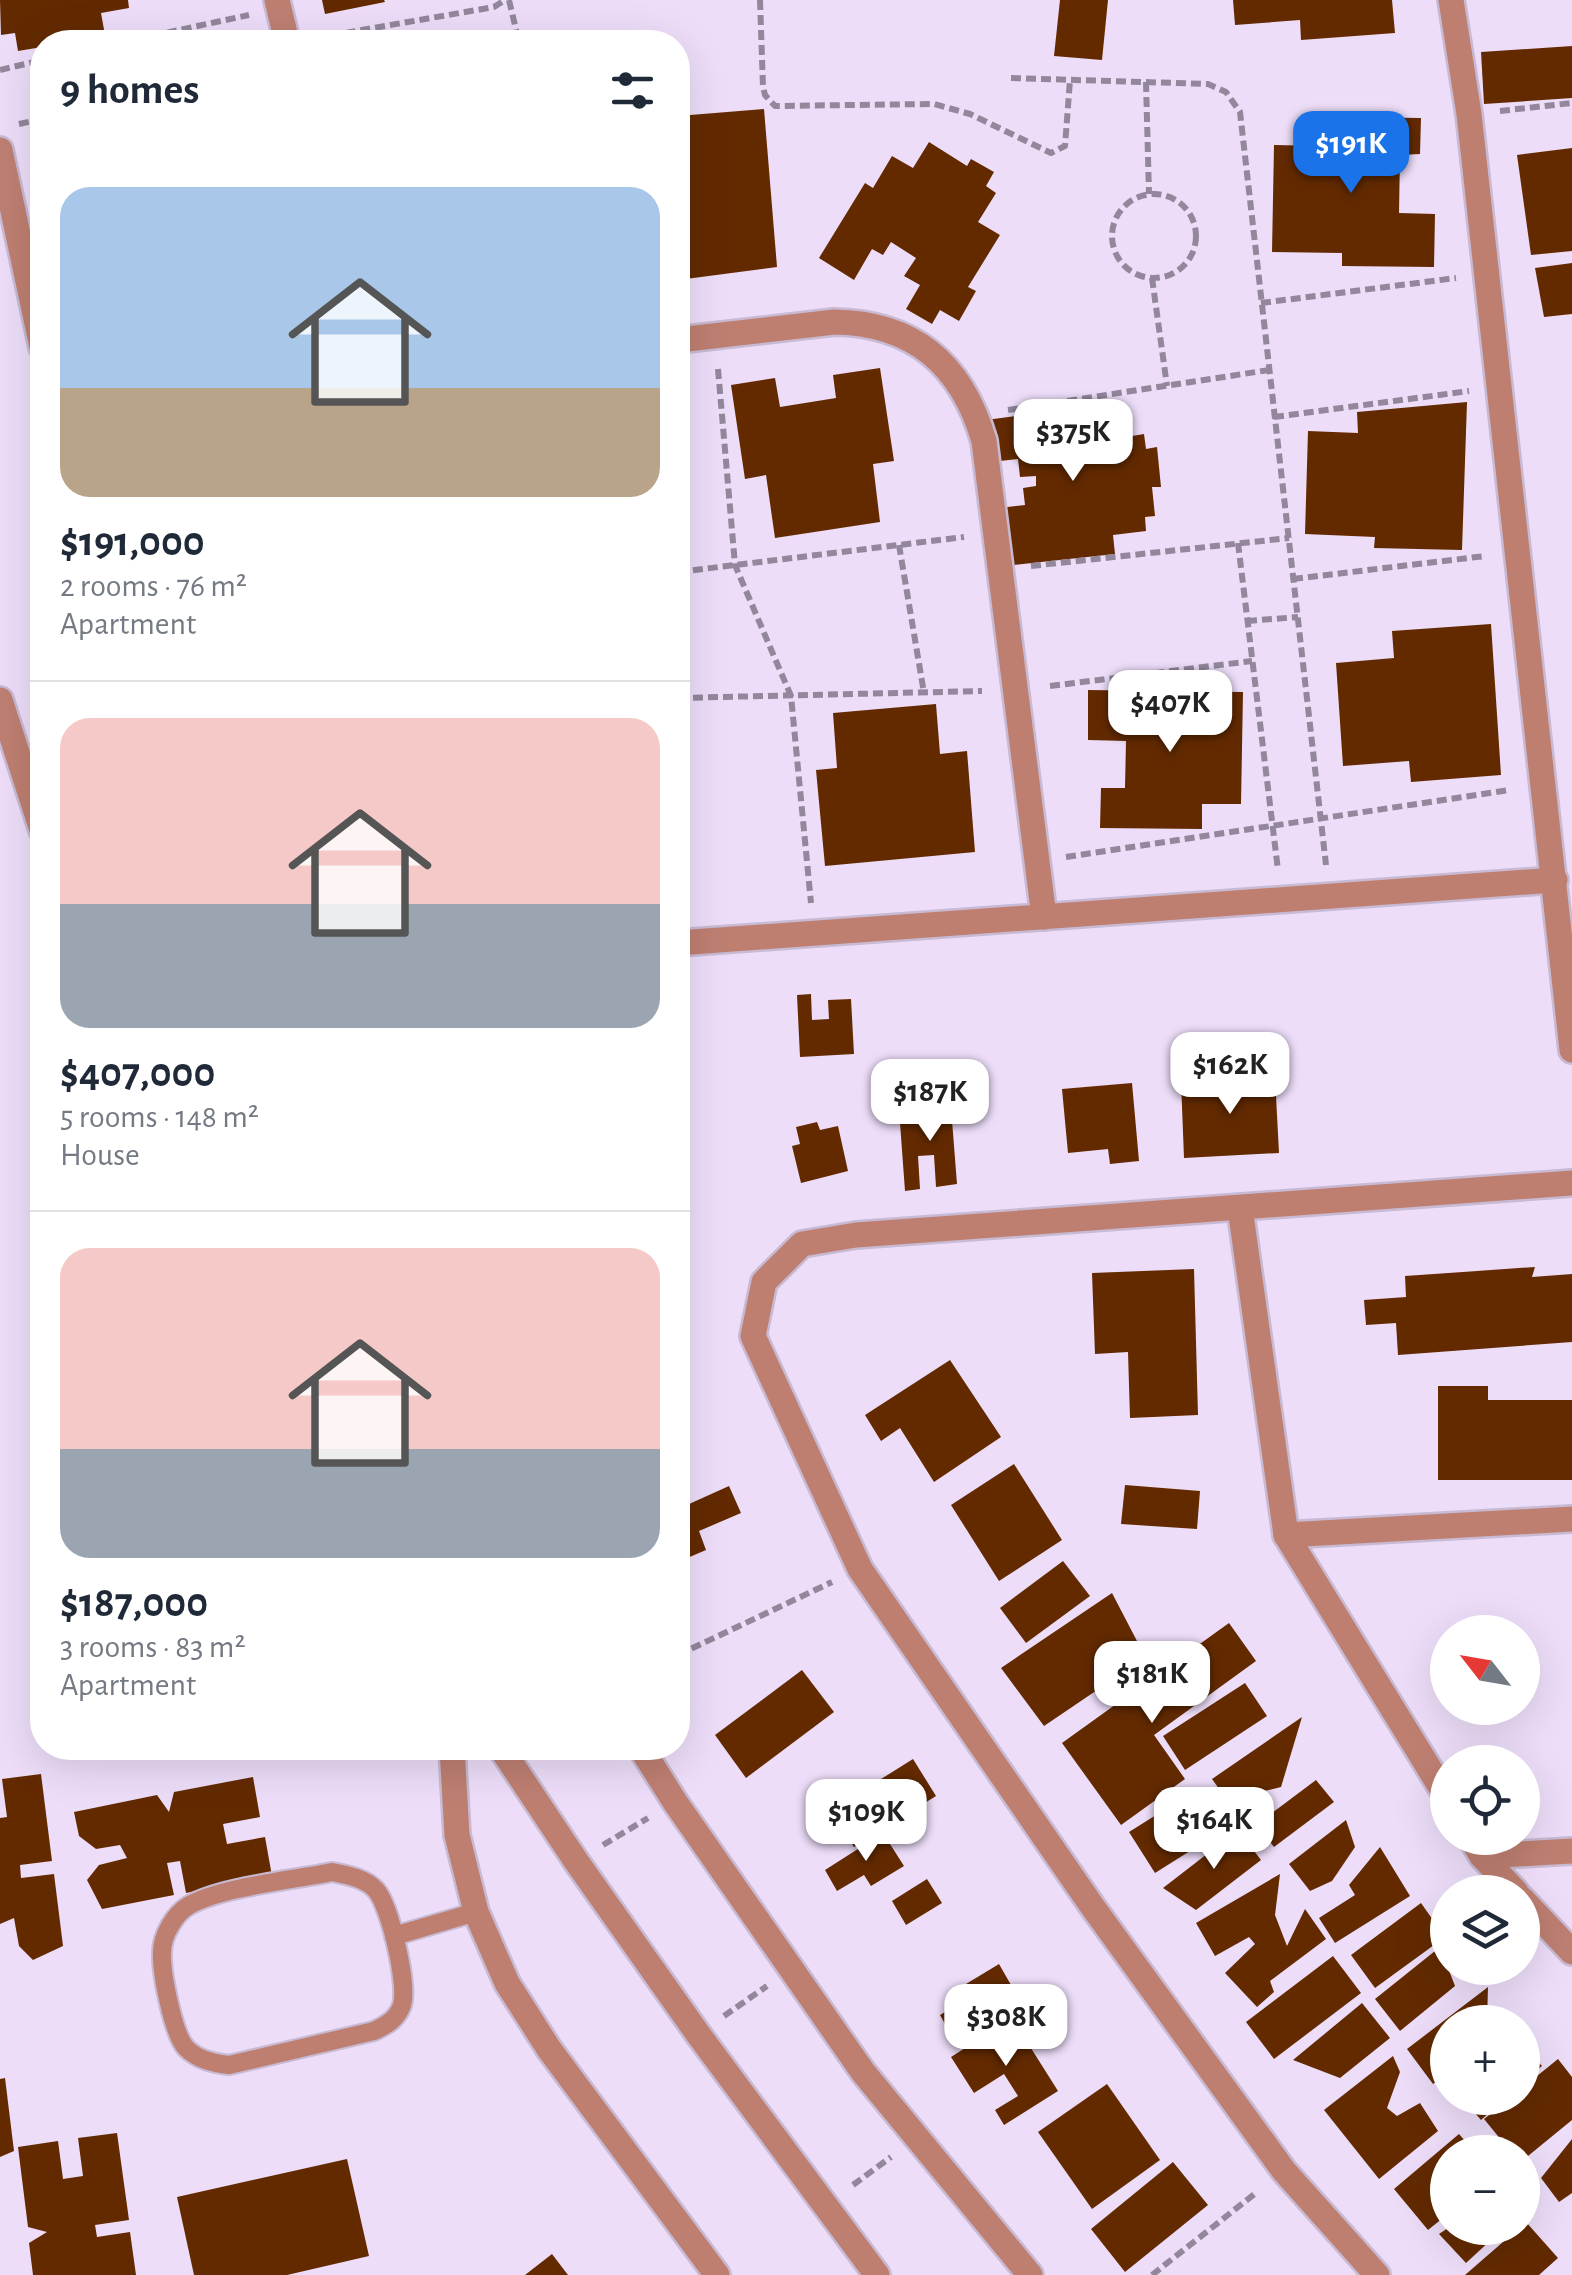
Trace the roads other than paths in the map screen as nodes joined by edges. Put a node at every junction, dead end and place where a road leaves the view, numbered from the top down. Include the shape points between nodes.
1 (1451, 0) edge
2 (278, 4) edge
3 (292, 30) edge
4 (0, 150) edge
5 (30, 291) edge
6 (690, 338) edge
7 (0, 700) edge
8 (30, 793) edge
9 (1555, 880) junction
10 (1044, 917) junction
11 (690, 942) edge
12 (1572, 1050) edge
13 (1572, 1183) edge
14 (1240, 1208) junction
15 (1572, 1519) edge
16 (1286, 1534) junction
17 (453, 1760) edge
18 (509, 1760) edge
19 (649, 1760) edge
20 (1430, 1770) edge
21 (1540, 1850) edge
22 (1572, 1852) edge
23 (1483, 1855) edge
24 (1501, 1875) edge
25 (476, 1912) junction
26 (1540, 1918) edge
27 (394, 1936) junction
28 (1572, 1952) edge
29 (718, 2275) edge
30 (877, 2275) edge
31 (1030, 2275) edge
32 (1377, 2275) edge

1 - 9 street
2 - 3 street
4 - 5 street
6 - 10 street via 834,322 883,327 928,350 964,390 984,441
7 - 8 street
9 - 10 street
9 - 12 street
10 - 11 street
13 - 14 street
14 - 16 street
14 - 32 street via 802,1244 764,1282 753,1336 860,1569 1284,2171
15 - 16 street
16 - 20 street
17 - 25 street via 457,1835
18 - 30 street via 698,2034
19 - 31 street via 863,2072
21 - 22 street
23 - 24 street
25 - 27 lane
25 - 29 street via 507,1983 550,2049
26 - 28 street
27 - 27 lane via 377,1892 348,1875 332,1872 207,1897 184,1908 162,1950 175,2032 188,2050 228,2066 374,2031 402,2007 405,1985

